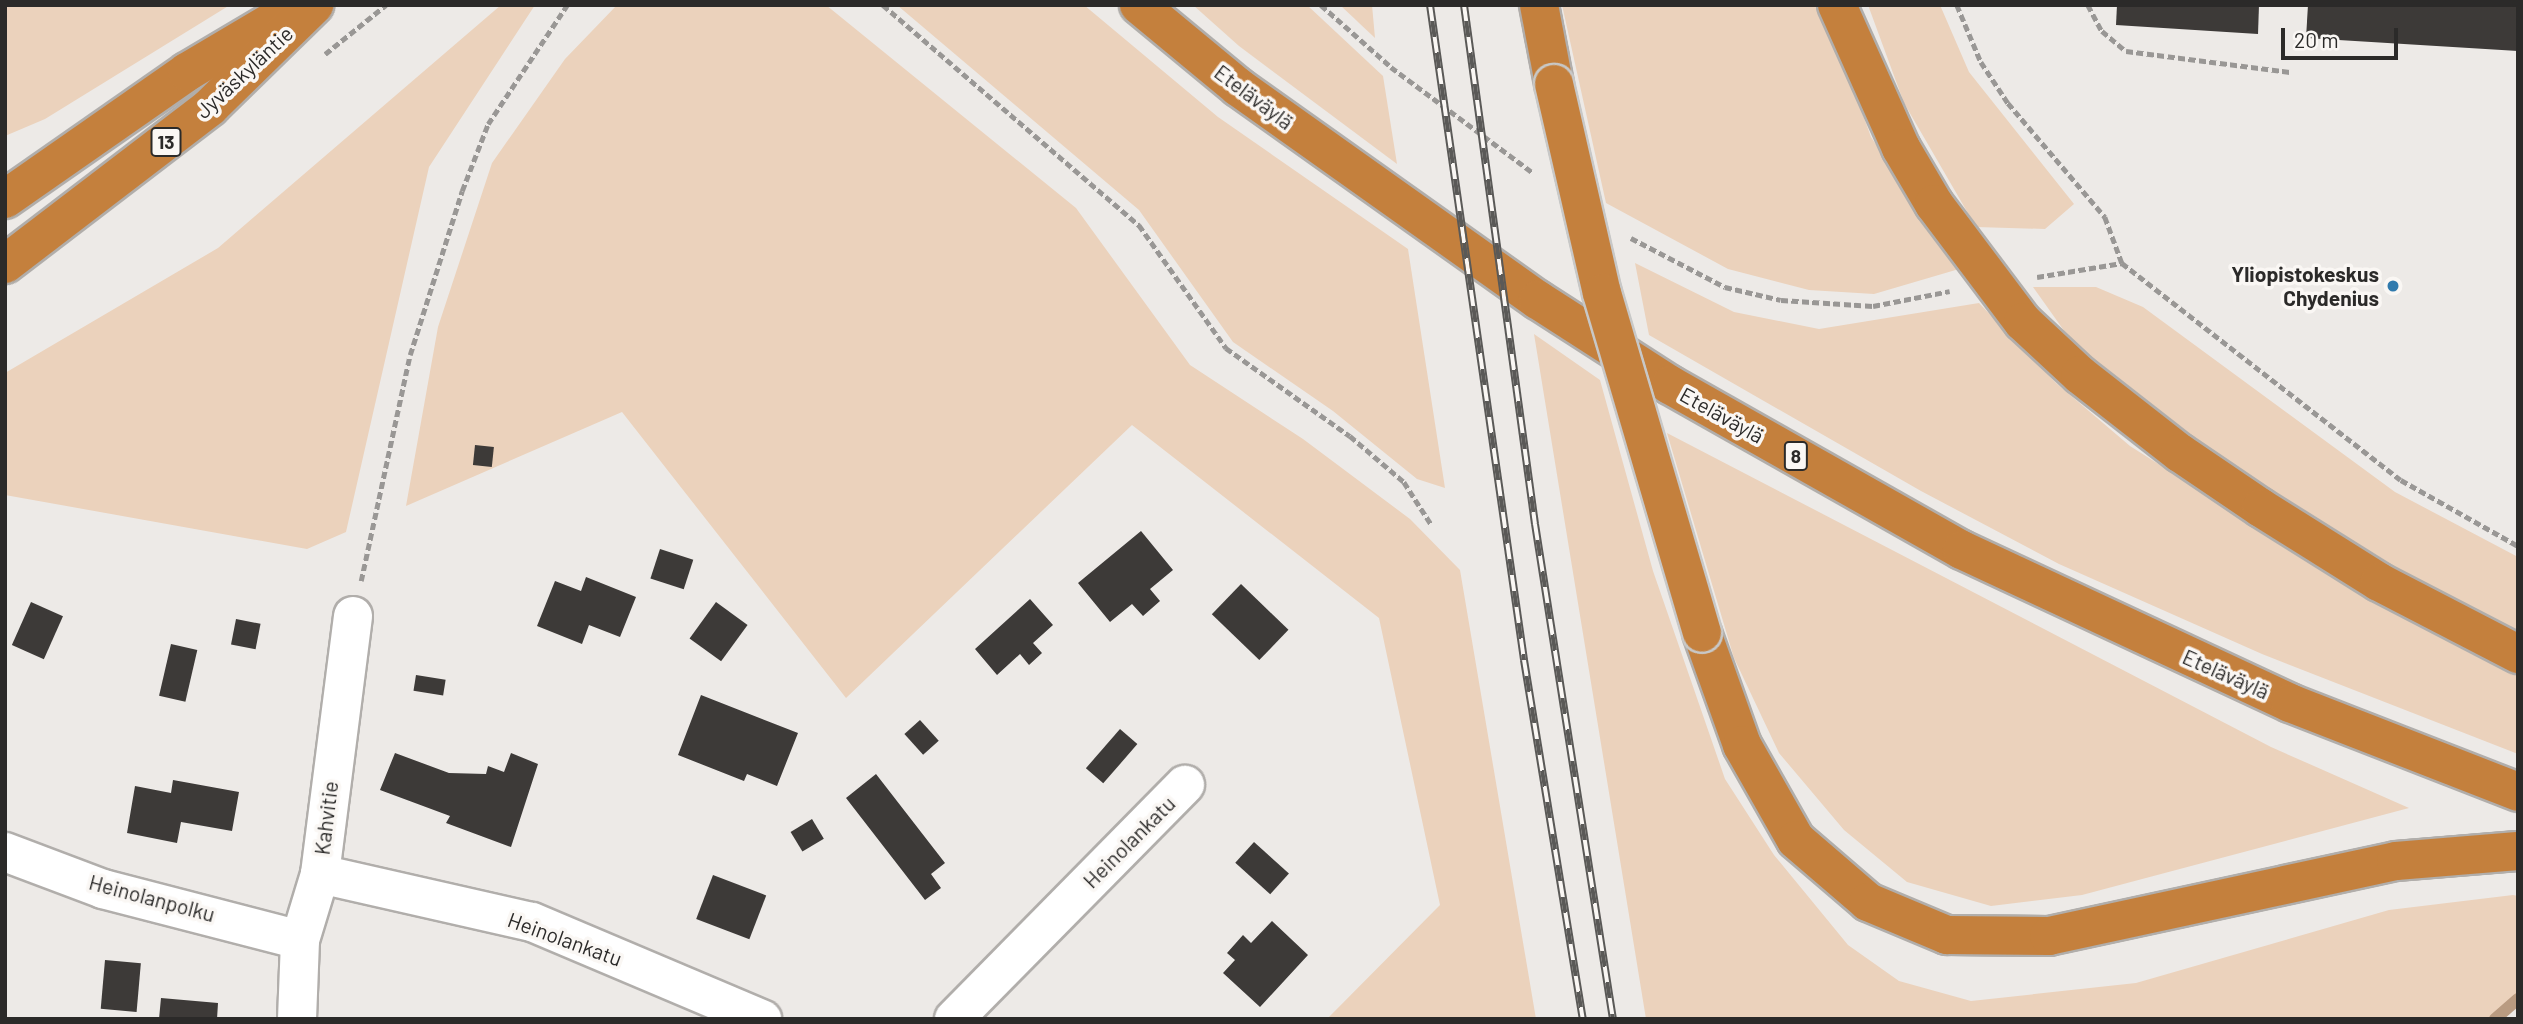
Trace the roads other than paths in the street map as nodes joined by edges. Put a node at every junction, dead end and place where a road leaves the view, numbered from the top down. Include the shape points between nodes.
1 (300, 5) edge
2 (314, 5) edge
3 (1139, 5) edge
4 (1539, 5) edge
5 (1837, 5) edge
6 (5, 200) edge
7 (5, 264) edge
8 (353, 616) road end
9 (2518, 654) edge
10 (1185, 785) dead end
11 (2518, 792) edge
12 (2518, 851) edge
13 (5, 852) edge
14 (320, 874) junction
15 (300, 940) junction
16 (297, 1019) edge
17 (762, 1019) edge
18 (954, 1019) edge

1 - 6 highway, Jyväskyläntie / 13 via 187,72
2 - 7 highway, Jyväskyläntie / 13 via 210,107
3 - 11 highway, Eteläväylä / 8 via 1238,87 1538,300 1670,385 1974,555 2290,704
4 - 12 highway, bridge via 1602,293 1702,633 1742,746 1796,840 1868,902 1947,935 1995,939 2049,936 2383,864
5 - 9 highway via 1900,148 1942,214 2023,322 2110,399 2261,508 2379,582
8 - 14 street, Kahvitie
10 - 18 street, Heinolankatu
13 - 15 street, Heinolanpolku via 103,888
14 - 15 street, Kahvitie
14 - 17 street, Heinolankatu via 532,922
15 - 16 street, Kahvitie

